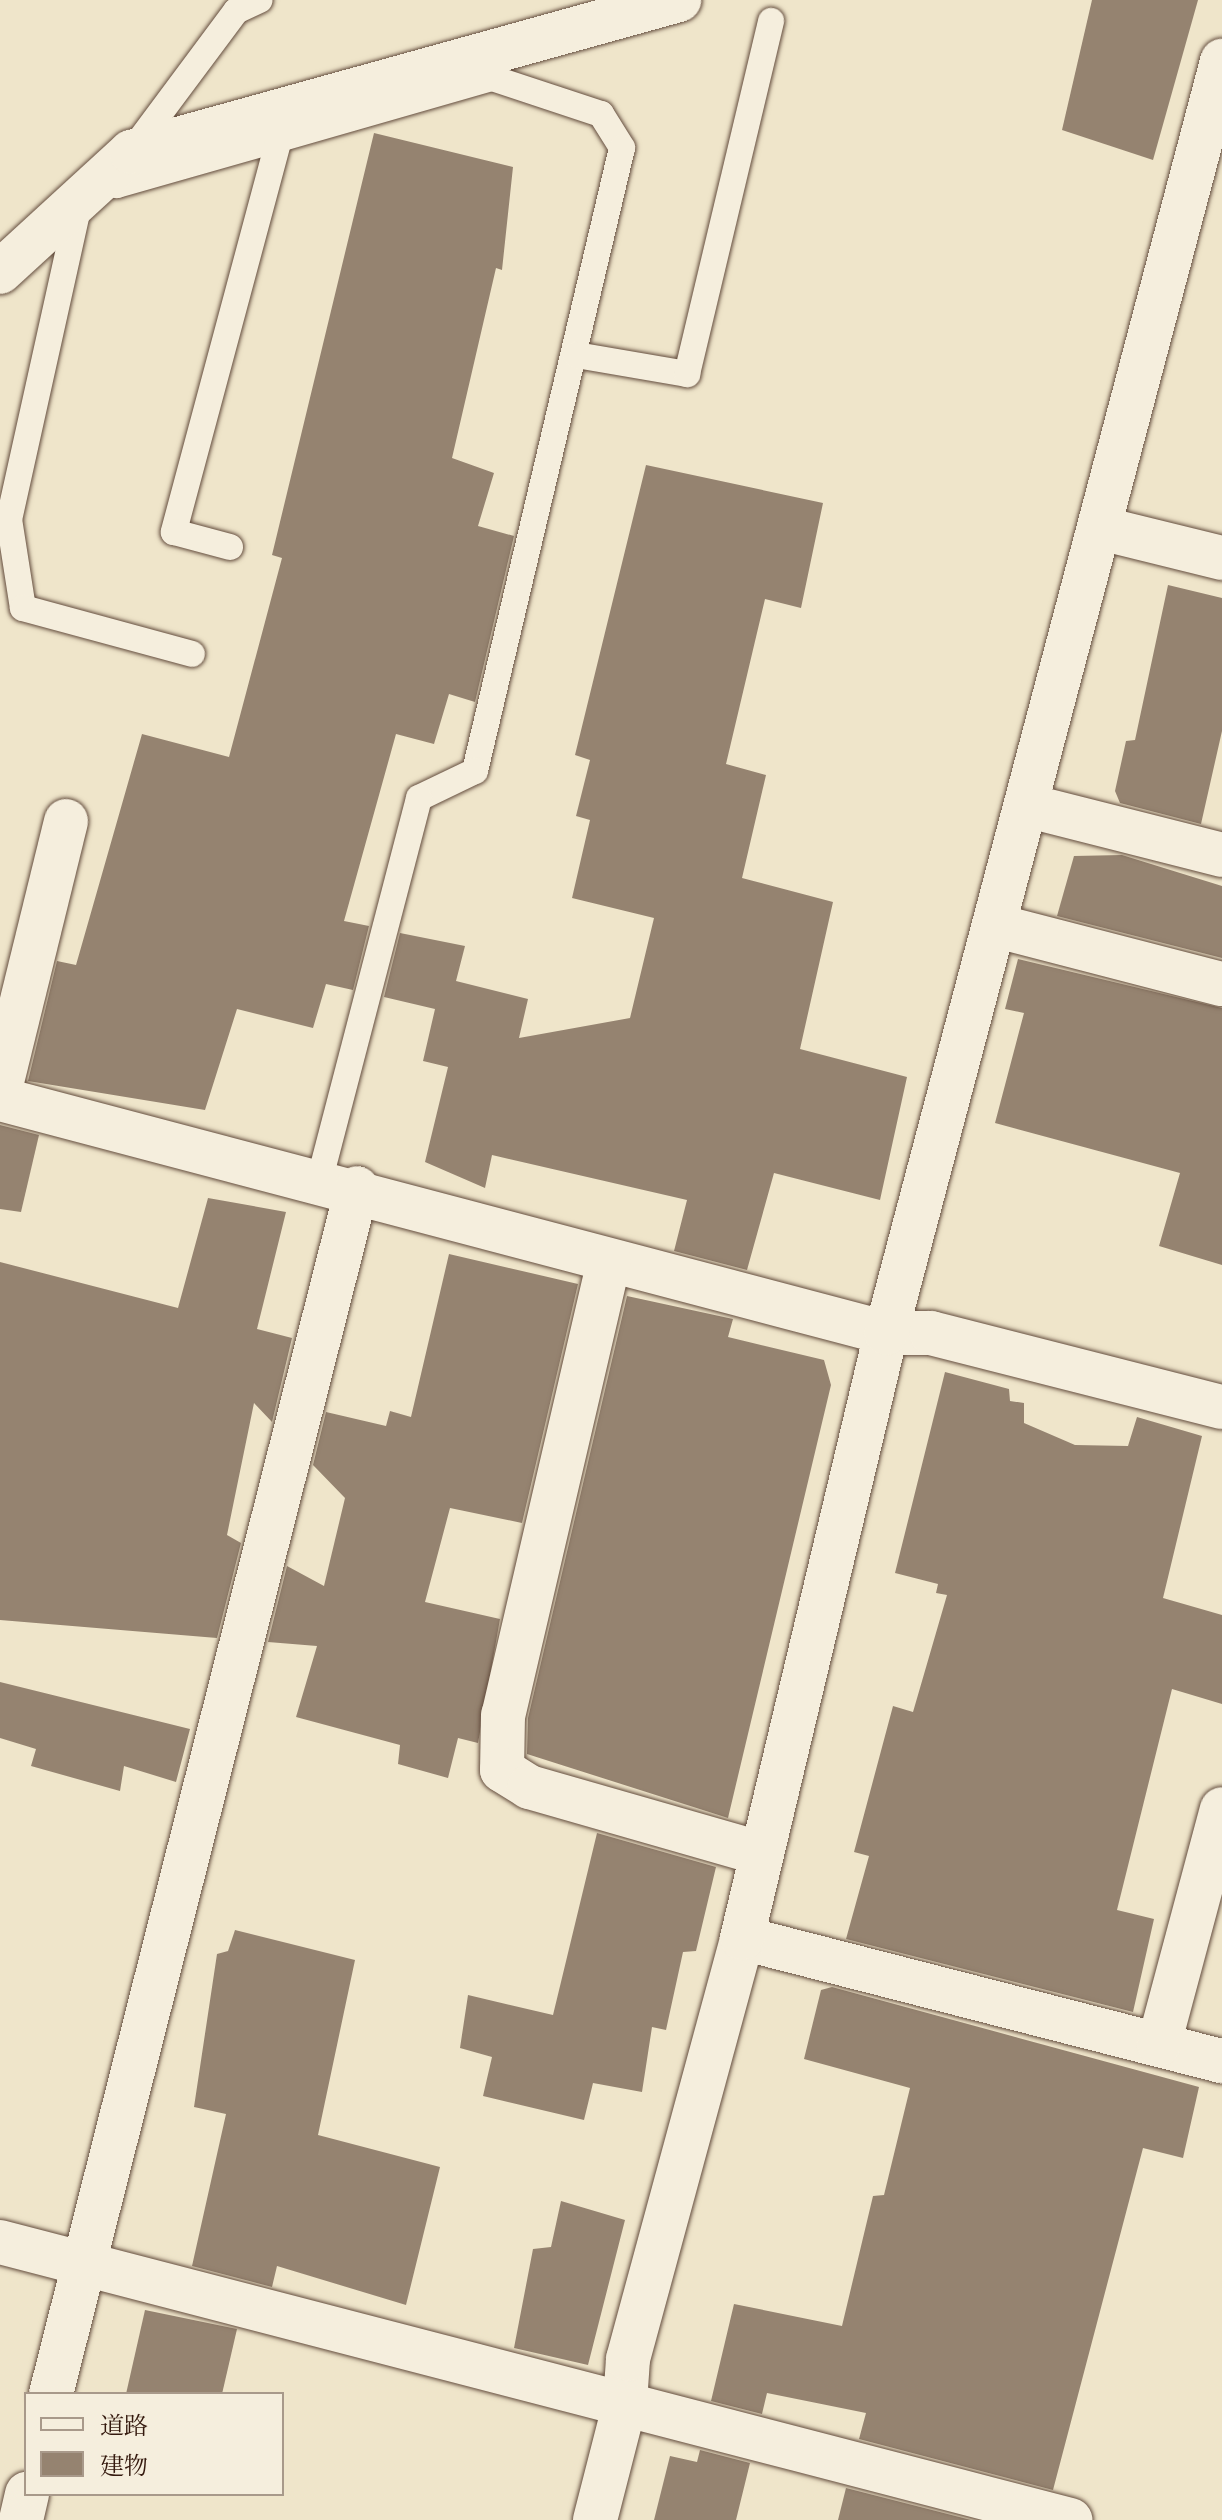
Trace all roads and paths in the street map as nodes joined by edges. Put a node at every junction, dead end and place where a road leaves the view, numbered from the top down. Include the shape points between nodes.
1 (260, 0) edge
2 (679, 0) edge
3 (771, 21) dead end
4 (1222, 61) edge
5 (279, 139) junction
6 (104, 177) junction
7 (0, 272) edge
8 (576, 355) junction
9 (1100, 528) junction
10 (230, 547) dead end
11 (1222, 558) edge
12 (192, 654) dead end
13 (1029, 806) junction
14 (66, 821) dead end
15 (1222, 855) edge
16 (997, 926) junction
17 (1222, 984) edge
18 (0, 1090) edge
19 (0, 1099) edge
20 (338, 1184) junction
21 (609, 1261) junction
22 (886, 1333) junction
23 (1222, 1407) edge
24 (1222, 1809) edge
25 (759, 1853) junction
26 (742, 1938) junction
27 (1159, 2044) junction
28 (1222, 2061) edge
29 (0, 2242) edge
30 (82, 2263) junction
31 (51, 2392) edge
32 (625, 2403) junction
33 (27, 2496) edge
34 (21, 2520) edge
35 (595, 2520) edge
36 (1070, 2520) edge

1 - 6 lane via 236,11
2 - 6 street
3 - 8 lane via 687,374
4 - 9 street
5 - 6 lane via 117,185
5 - 8 lane via 492,78 601,114 622,148 619,180
5 - 10 lane via 174,532
6 - 7 street
6 - 12 lane via 9,519 23,608
8 - 20 lane via 475,771 419,798
9 - 11 street
9 - 13 street
13 - 15 street
13 - 16 street
14 - 18 street
16 - 17 street
16 - 22 street
19 - 20 street
20 - 21 street
20 - 30 street
21 - 22 street
21 - 25 street via 503,1715 502,1770 529,1787
22 - 23 street via 931,1333
22 - 25 street
24 - 27 street
25 - 26 street
26 - 27 street
26 - 32 street via 628,2359
27 - 28 street
29 - 30 street
30 - 31 street
30 - 32 street
32 - 35 street
32 - 36 street via 667,2420
33 - 34 street

